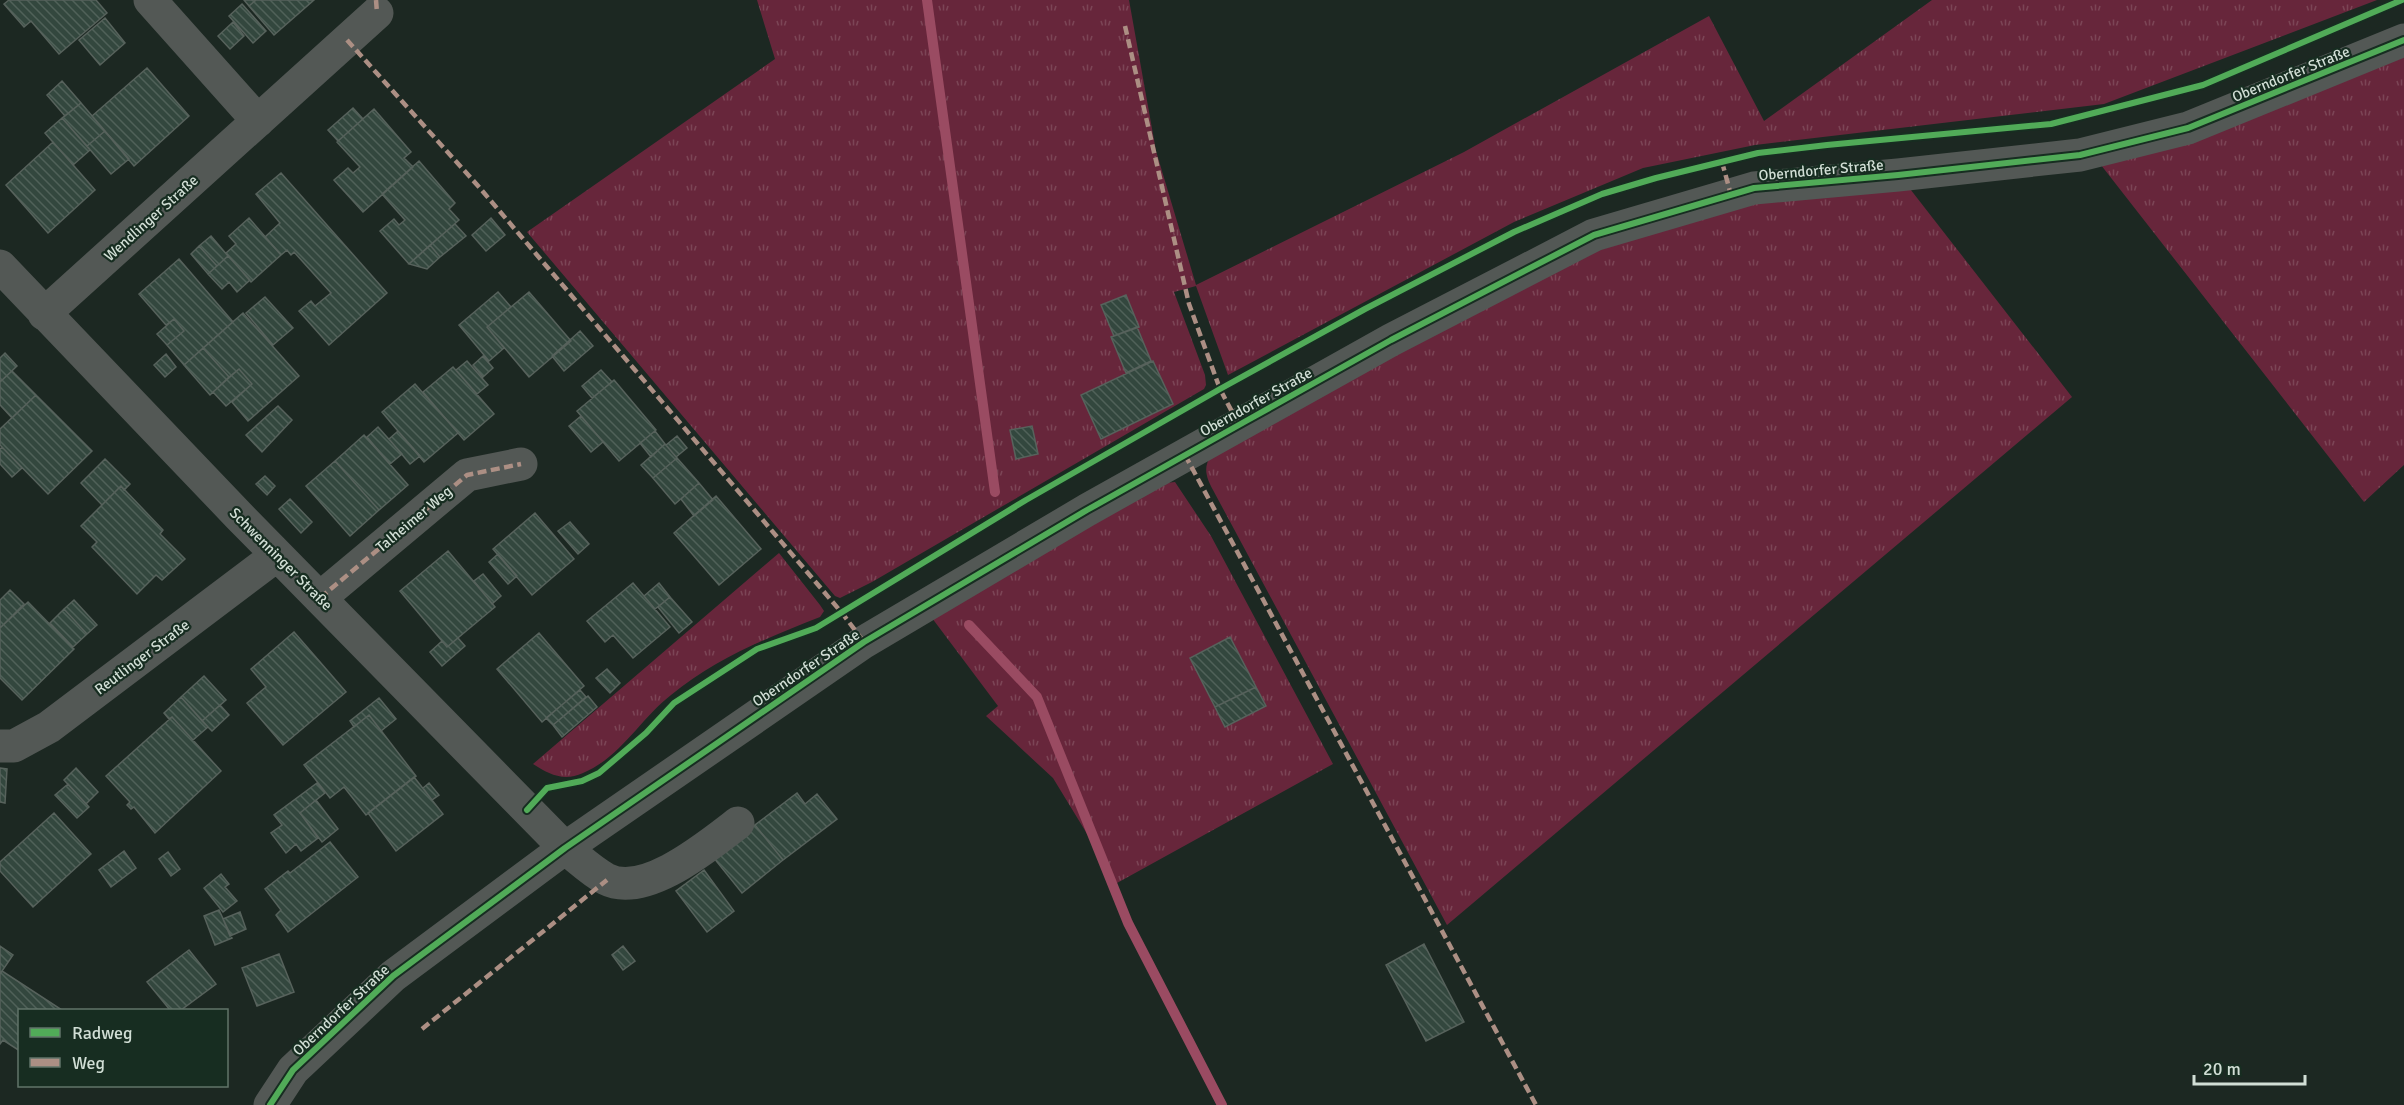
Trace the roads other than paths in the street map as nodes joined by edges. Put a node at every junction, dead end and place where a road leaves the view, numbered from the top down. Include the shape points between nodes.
1 (150, 0) edge
2 (377, 12) dead end
3 (2404, 40) edge
4 (258, 121) junction
5 (0, 266) edge
6 (44, 314) junction
7 (521, 464) dead end
8 (277, 555) junction
9 (320, 598) junction
10 (0, 746) edge
11 (738, 823) dead end
12 (565, 848) junction
13 (270, 1105) edge

1 - 4 street
2 - 4 street, Wendlinger Straße
3 - 12 street, Oberndorfer Straße via 2188,128 2080,155 1754,188 1594,235 1370,352 1087,510 873,636
4 - 6 street, Wendlinger Straße
5 - 6 street, Schwenninger Straße
6 - 8 street, Schwenninger Straße
7 - 9 street, Talheimer Weg via 467,475
8 - 9 street, Schwenninger Straße
8 - 10 street, Reutlinger Straße via 49,727 14,746
9 - 12 street, Schwenninger Straße
11 - 12 street, Schwenninger Straße via 687,862 628,884 607,880
12 - 13 street, Oberndorfer Straße via 393,976 293,1070

